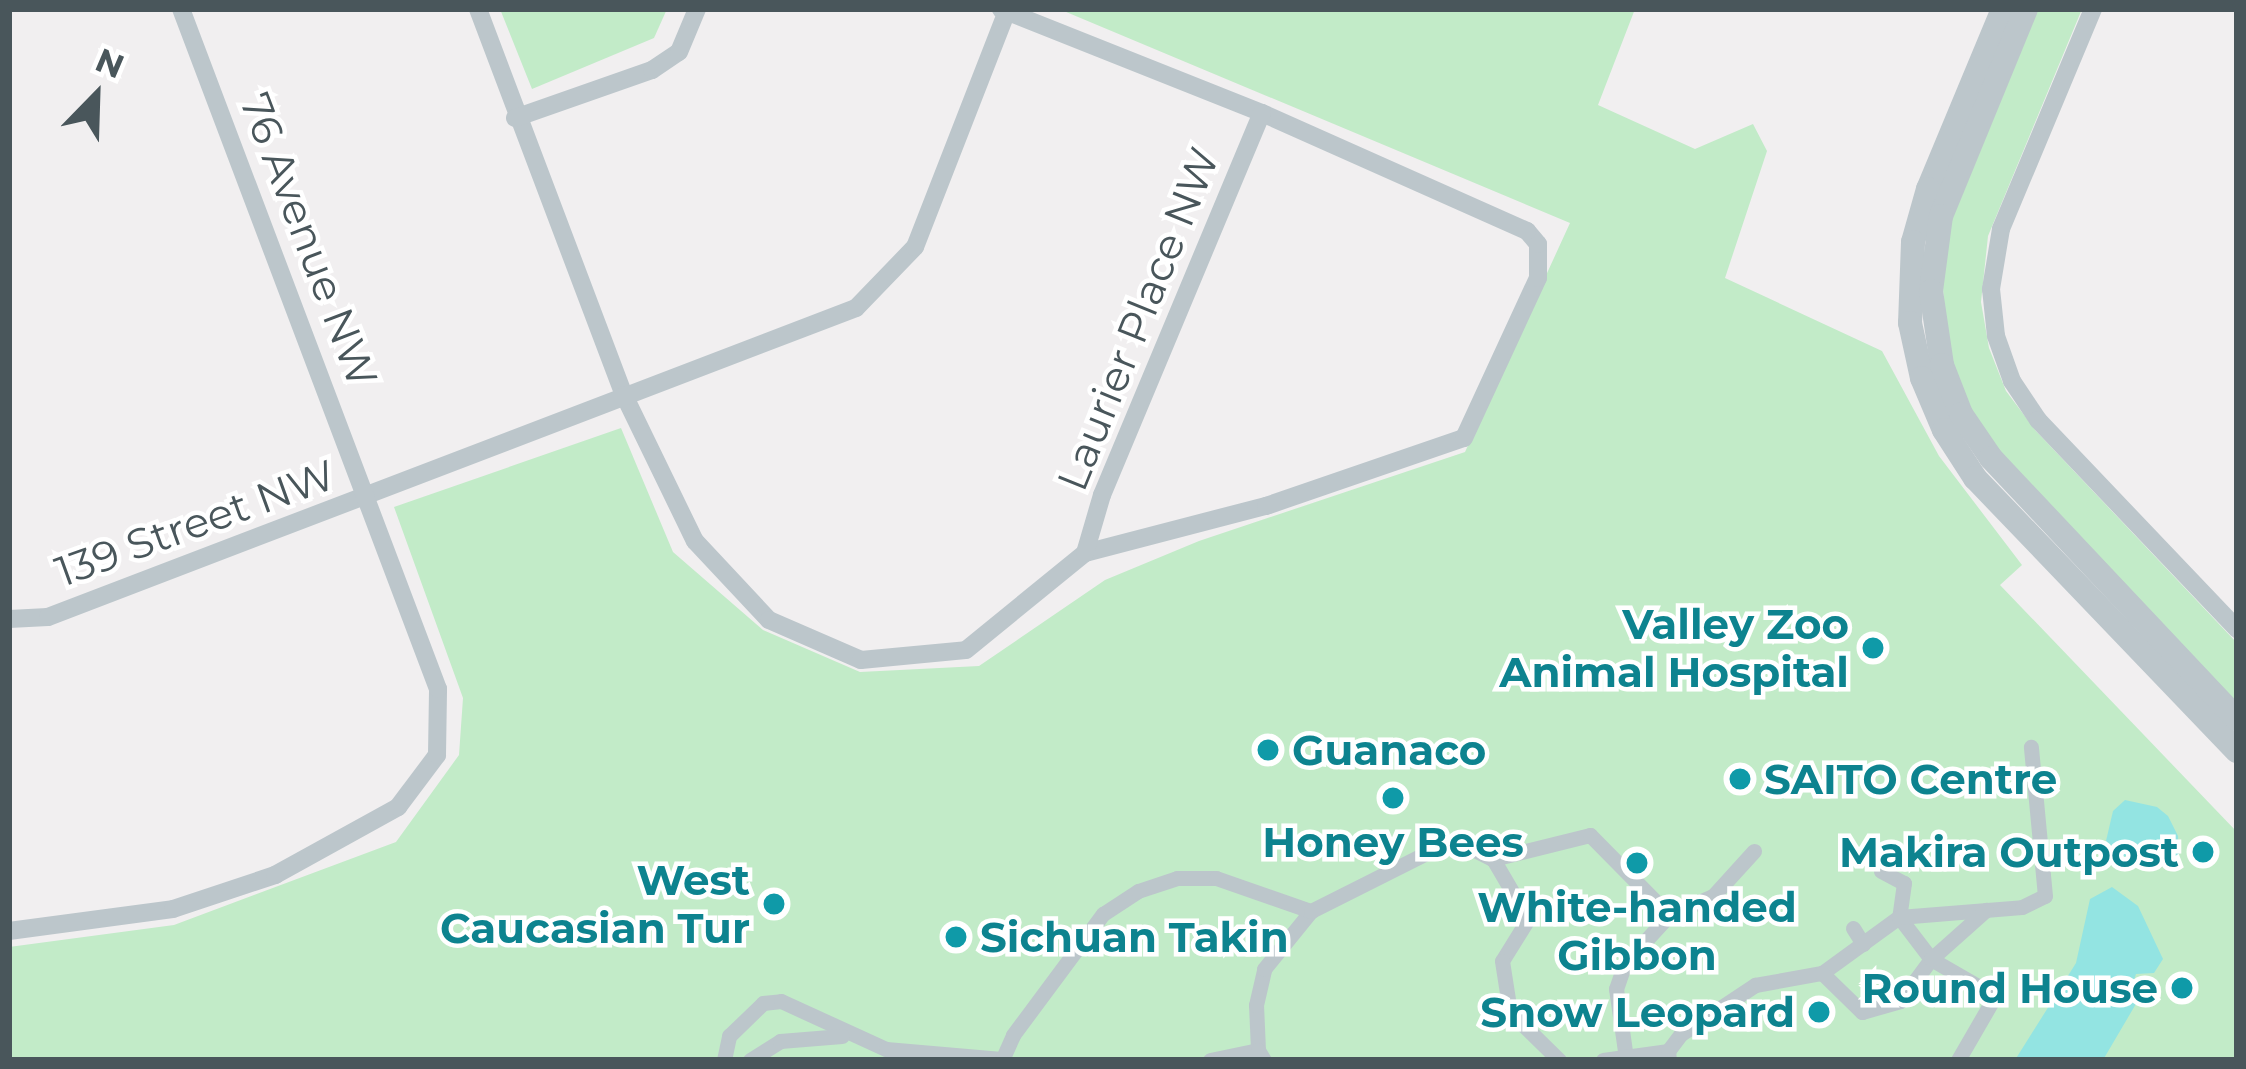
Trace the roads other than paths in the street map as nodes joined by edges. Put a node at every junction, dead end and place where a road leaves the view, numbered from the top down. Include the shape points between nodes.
1 (182, 9) edge
2 (478, 9) edge
3 (697, 9) edge
4 (2003, 9) edge
5 (2026, 9) edge
6 (2093, 9) edge
7 (1005, 10) edge
8 (1262, 113) junction
9 (515, 118) junction
10 (624, 395) junction
11 (367, 498) junction
12 (1085, 553) junction
13 (9, 619) edge
14 (2237, 629) edge
15 (2237, 719) edge
16 (2031, 746) dead end
17 (2237, 751) edge
18 (1754, 851) dead end
19 (1493, 860) junction
20 (1881, 871) dead end
21 (1986, 910) junction
22 (1311, 911) junction
23 (1669, 915) junction
24 (1899, 917) junction
25 (1852, 928) dead end
26 (9, 931) edge
27 (1863, 944) junction
28 (1931, 958) junction
29 (1822, 973) junction
30 (856, 1038) junction
31 (1261, 1055) edge
32 (1668, 1056) edge
33 (1218, 1057) edge
34 (1626, 1058) edge
35 (1002, 1059) edge
36 (724, 1060) edge
37 (750, 1060) edge
38 (1559, 1060) edge
39 (1603, 1060) edge
40 (1958, 1060) edge

1 - 11 street, 76 Avenue NW
2 - 9 street, Laurier Place NW
3 - 9 street via 679,52 652,70
4 - 17 street via 1913,242 1910,323 1922,379 1975,478
5 - 15 street via 1938,229 1930,291 1942,365 1990,458
6 - 14 street via 2001,230 1991,289 1996,336 2038,420
7 - 8 street, Laurier Place NW
7 - 10 street via 915,247 856,308
8 - 12 street, Laurier Place NW via 1102,494
8 - 12 street, Laurier Place NW via 1527,231 1538,244 1538,278 1464,438 1266,506
9 - 10 street, Laurier Place NW
10 - 11 street, 139 Street NW
10 - 12 street, Laurier Place NW via 694,541 770,620 861,660 966,650
11 - 13 street, 139 Street NW via 48,616
11 - 26 street, 76 Avenue NW via 438,689 437,755 398,807 275,874 173,909
16 - 21 street via 2045,896
18 - 23 street via 1713,896
19 - 22 street via 1459,842 1442,845
19 - 23 street via 1590,835
19 - 38 street via 1528,919 1502,961 1510,1012
20 - 24 street via 1904,883
21 - 24 street via 1938,901
21 - 28 street
22 - 31 street via 1277,947 1260,981
22 - 35 street via 1203,877 1138,891 1094,923
23 - 34 street via 1618,979
24 - 27 street
24 - 28 street
25 - 27 street
27 - 29 street
28 - 29 street via 1900,1001 1862,1012
28 - 40 street via 1995,996
29 - 32 street via 1755,985 1681,1034
30 - 35 street
30 - 36 street via 792,1003 772,1001 730,1036
30 - 37 street via 780,1041
31 - 33 street
32 - 34 street
34 - 39 street

